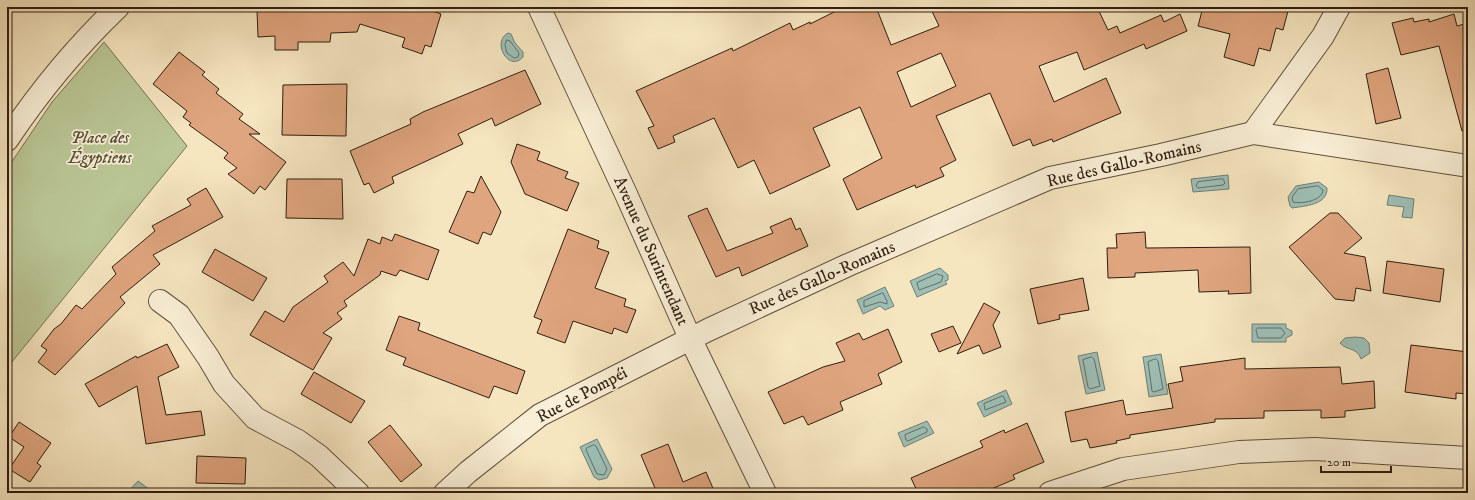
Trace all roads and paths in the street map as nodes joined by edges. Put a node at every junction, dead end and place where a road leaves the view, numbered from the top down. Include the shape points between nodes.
1 (118, 7) edge
2 (539, 7) edge
3 (1339, 7) edge
4 (1253, 134) junction
5 (7, 140) edge
6 (1468, 166) edge
7 (160, 301) dead end
8 (690, 338) junction
9 (1468, 458) edge
10 (358, 493) edge
11 (445, 493) edge
12 (764, 493) edge
13 (1050, 493) edge

1 - 5 street via 80,46
2 - 8 street, Avenue du Surintendant
3 - 4 street via 1323,36
4 - 6 street, Rue des Gallo-Romains
4 - 8 street, Rue des Gallo-Romains via 1050,178 848,265
7 - 10 street via 179,314 224,384 255,418 319,456
8 - 11 street, Rue de Pompéi via 540,415
8 - 12 street, Avenue du Surintendant
9 - 13 street via 1315,449 1239,452 1123,468

